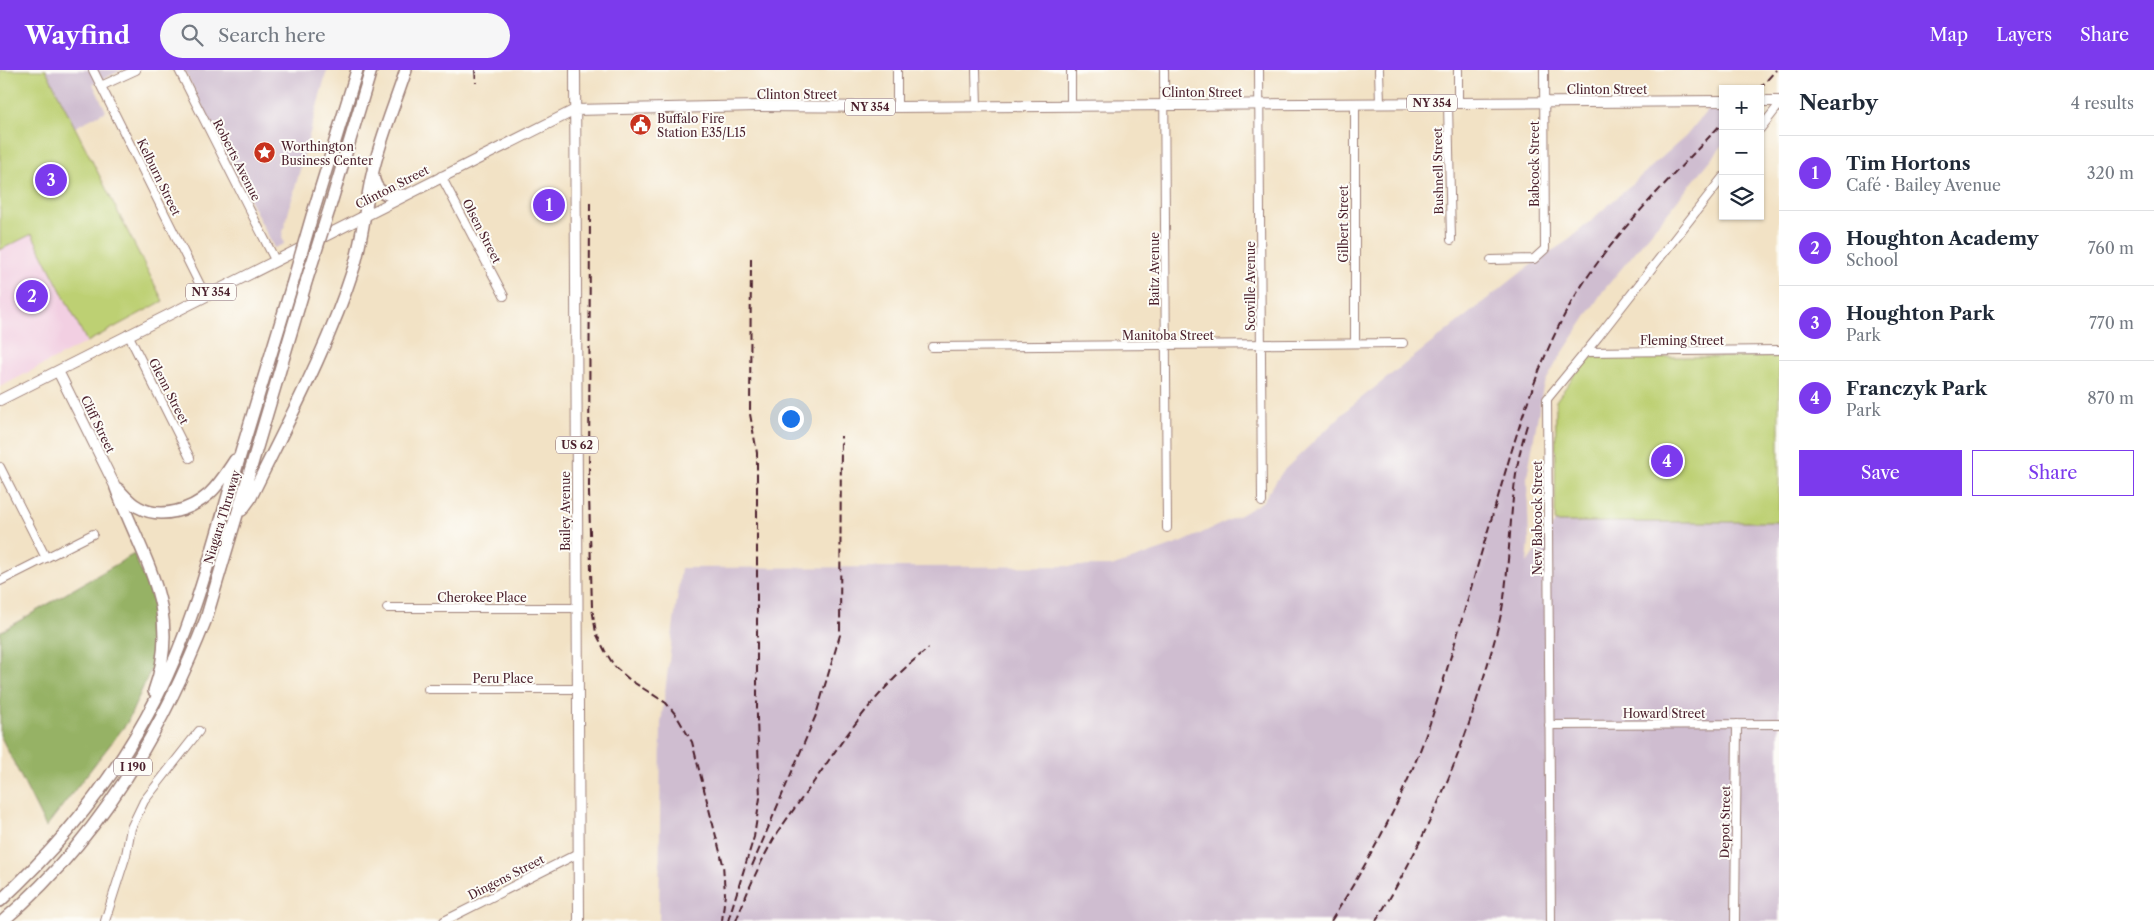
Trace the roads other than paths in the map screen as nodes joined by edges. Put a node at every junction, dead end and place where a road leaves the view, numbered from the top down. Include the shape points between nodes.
1 (93, 70) edge
2 (136, 70) edge
3 (179, 70) edge
4 (357, 70) edge
5 (371, 70) edge
6 (406, 70) edge
7 (575, 70) edge
8 (897, 70) edge
9 (976, 70) edge
10 (1071, 70) edge
11 (1164, 70) edge
12 (1259, 70) edge
13 (1379, 70) edge
14 (1458, 70) edge
15 (1544, 70) edge
16 (101, 86) junction
17 (1719, 101) edge
18 (1764, 101) edge
19 (1779, 101) edge
20 (1545, 102) junction
21 (1380, 103) junction
22 (1453, 103) junction
23 (1259, 104) junction
24 (1355, 104) junction
25 (1164, 105) junction
26 (1779, 105) edge
27 (1071, 106) junction
28 (897, 107) junction
29 (977, 107) junction
30 (575, 110) junction
31 (1764, 124) edge
32 (373, 172) junction
33 (441, 176) junction
34 (1719, 182) edge
35 (404, 194) junction
36 (364, 216) junction
37 (1450, 240) dead end
38 (275, 260) junction
39 (1491, 260) dead end
40 (205, 295) junction
41 (504, 296) dead end
42 (128, 334) junction
43 (1355, 344) junction
44 (1404, 344) dead end
45 (1261, 345) junction
46 (1165, 346) junction
47 (932, 347) dead end
48 (1779, 350) edge
49 (1585, 352) junction
50 (58, 371) junction
51 (0, 400) edge
52 (242, 450) junction
53 (190, 458) dead end
54 (0, 467) edge
55 (116, 488) junction
56 (1262, 502) dead end
57 (236, 517) junction
58 (1167, 528) dead end
59 (93, 534) dead end
60 (46, 558) junction
61 (0, 581) edge
62 (387, 608) dead end
63 (577, 608) junction
64 (428, 689) dead end
65 (578, 689) junction
66 (142, 724) junction
67 (1737, 724) junction
68 (1779, 724) edge
69 (1549, 725) junction
70 (198, 731) dead end
71 (578, 853) junction
72 (0, 901) edge
73 (3, 921) edge
74 (105, 921) edge
75 (444, 921) edge
76 (579, 921) edge
77 (1551, 921) edge
78 (1735, 921) edge

1 - 16 street, Kelburn Street
2 - 16 street
3 - 38 street, Roberts Avenue
4 - 52 highway, Niagara Thruway / I 190, bridge
5 - 57 highway, Niagara Thruway / I 190, bridge
6 - 32 highway
7 - 30 main road, Bailey Avenue / US 62
8 - 28 street
9 - 29 street
10 - 27 street
11 - 25 street, Baitz Avenue
12 - 23 street, Scoville Avenue
13 - 21 street
14 - 22 street, Bushnell Street
15 - 20 street, Babcock Street
16 - 40 street, Kelburn Street
17 - 20 main road, Clinton Street / NY 354
18 - 19 main road
20 - 22 main road, Clinton Street / NY 354
20 - 39 street, Babcock Street via 1545,249 1534,258
21 - 22 main road, Clinton Street / NY 354
21 - 24 main road, Clinton Street / NY 354
22 - 37 street, Bushnell Street
23 - 24 main road, Clinton Street / NY 354
23 - 25 main road, Clinton Street / NY 354
23 - 45 street, Scoville Avenue
24 - 43 street, Gilbert Street
25 - 27 main road, Clinton Street / NY 354
25 - 46 street, Baitz Avenue
26 - 31 street
27 - 29 main road, Clinton Street / NY 354
28 - 29 main road, Clinton Street / NY 354
28 - 30 main road, Clinton Street / NY 354
30 - 33 main road, Clinton Street / NY 354
30 - 63 main road, Bailey Avenue / US 62
32 - 35 highway via 374,182 386,195
32 - 36 highway
33 - 35 main road, Clinton Street / NY 354
33 - 41 street, Olsen Street
34 - 49 street, New Babcock Street
35 - 36 main road, Clinton Street / NY 354
36 - 38 main road, Clinton Street / NY 354
36 - 57 highway via 363,236 354,267 326,342 250,499
38 - 40 main road, Clinton Street / NY 354
40 - 42 main road, Clinton Street / NY 354
42 - 50 main road, Clinton Street / NY 354
42 - 53 street, Glenn Street
43 - 44 street, Manitoba Street
43 - 45 street, Manitoba Street
45 - 46 street, Manitoba Street
45 - 56 street, Scoville Avenue
46 - 47 street, Manitoba Street
46 - 58 street, Baitz Avenue
48 - 49 street, Fleming Street
49 - 69 street, New Babcock Street via 1547,399
50 - 51 main road, Clinton Street / NY 354
50 - 55 main road, Cliff Street
52 - 55 highway via 216,487 188,507 164,513 144,510
52 - 66 highway, Niagara Thruway / I 190 via 188,628
54 - 60 street
55 - 66 highway via 153,573 164,623 158,677
57 - 73 highway, Niagara Thruway / I 190 via 186,671 153,734 118,792 86,833 51,874
59 - 60 street
60 - 61 street
62 - 63 street, Cherokee Place
63 - 65 main road, Bailey Avenue / US 62
64 - 65 street, Peru Place
65 - 71 main road, Bailey Avenue / US 62
66 - 72 highway, Niagara Thruway / I 190 via 104,785 73,825
67 - 68 street, Howard Street
67 - 69 street, Howard Street
67 - 78 street, Depot Street
69 - 77 street, New Babcock Street
70 - 74 street via 144,801 131,828
71 - 75 street, Dingens Street
71 - 76 main road, Bailey Avenue / US 62

